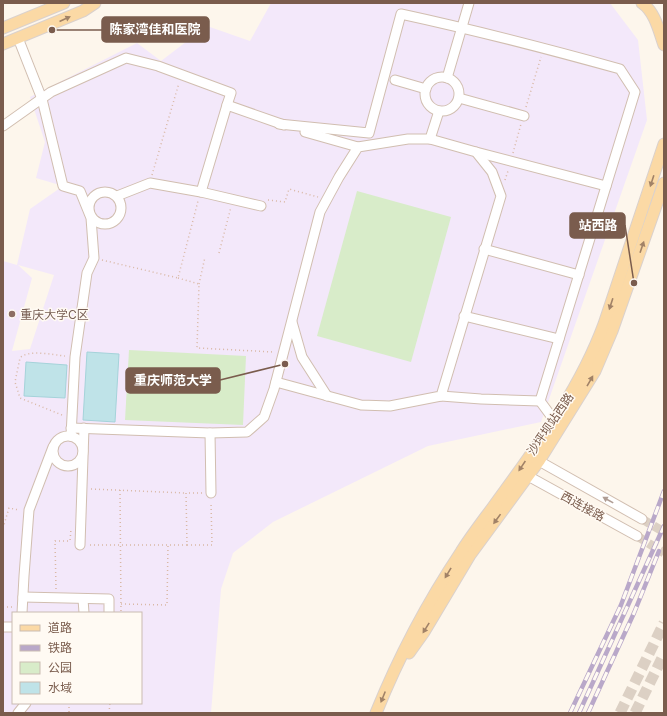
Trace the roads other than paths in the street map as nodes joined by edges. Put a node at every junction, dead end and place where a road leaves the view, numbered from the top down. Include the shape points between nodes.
1 (64, 3) edge
2 (95, 3) edge
3 (469, 3) edge
4 (642, 3) edge
5 (461, 27) junction
6 (3, 28) edge
7 (18, 38) junction
8 (3, 44) edge
9 (664, 45) edge
10 (447, 78) junction
11 (395, 80) dead end
12 (426, 89) junction
13 (459, 98) junction
14 (42, 99) junction
15 (227, 105) junction
16 (439, 111) junction
17 (524, 116) dead end
18 (279, 124) junction
19 (3, 126) edge
20 (430, 139) junction
21 (664, 144) edge
22 (358, 147) junction
23 (476, 152) junction
24 (664, 183) edge
25 (606, 186) junction
26 (201, 192) junction
27 (116, 196) junction
28 (261, 206) road end
29 (91, 218) junction
30 (484, 249) junction
31 (579, 275) junction
32 (464, 316) junction
33 (292, 321) junction
34 (559, 339) junction
35 (276, 382) junction
36 (327, 396) junction
37 (441, 396) junction
38 (540, 401) junction
39 (554, 420) junction
40 (84, 428) junction
41 (71, 432) junction
42 (210, 433) junction
43 (53, 447) junction
44 (83, 450) junction
45 (539, 461) junction
46 (528, 476) junction
47 (211, 493) road end
48 (642, 519) tunnel mouth
49 (637, 536) tunnel mouth
50 (80, 545) road end
51 (23, 597) junction
52 (84, 599) junction
53 (22, 612) edge
54 (84, 612) edge
55 (109, 612) edge
56 (389, 681) junction
57 (25, 704) edge
58 (18, 713) edge
59 (376, 713) edge

1 - 6 main road
7 -> 2 main road via 83,11
3 - 5 street
4 - 9 main road via 648,7
5 - 10 street
5 - 18 street via 401,14 369,133
5 - 25 street via 620,69 635,92
7 - 8 main road
7 - 14 street
10 - 12 street via 434,79
10 - 13 street via 459,89
11 - 12 street
12 - 16 street via 430,107
13 - 16 street via 455,106 448,111
13 - 17 street
14 - 15 street via 51,92 126,58 158,66 231,93
14 - 19 street
14 - 29 street via 63,186 80,191
15 - 18 street
15 - 26 street
16 - 20 street
18 - 22 street
20 - 22 street via 408,139
20 - 23 street
21 -> 39 main road, 沙坪坝站西路 via 596,346 567,402
22 - 33 street via 320,212
23 - 25 street
23 - 30 street via 492,172 501,196
45 -> 24 main road, 沙坪坝站西路 via 605,351
25 - 31 street
26 - 27 street via 150,183
26 - 28 street
27 - 29 street via 107,192 96,194 89,203
27 - 29 street via 120,201 121,212 115,221 111,224 100,224
29 - 41 street via 94,258 86,273 75,357
30 - 31 street
30 - 32 street
31 - 34 street
32 - 34 street
32 - 37 street
33 - 35 street
33 - 36 street via 302,357
34 - 38 street
35 - 36 street
35 - 42 street via 264,417 247,432
36 - 37 street via 361,405 390,406
37 - 38 street
38 - 39 street
39 -> 56 main road, 沙坪坝站西路 via 461,551 416,626
40 - 41 street
40 - 42 street
40 - 44 street
41 - 43 street via 58,439
41 - 44 street
42 - 47 street
43 - 44 street via 56,461 64,466 78,463
43 - 51 street via 29,512
44 - 50 street
45 - 46 main road, 沙坪坝站西路
48 -> 45 street, 西连接路
46 - 49 street, 西连接路
46 -> 56 main road, 沙坪坝站西路 via 470,555 424,632
51 - 52 street
51 - 53 street
52 - 54 street
52 - 55 street via 109,599
56 -> 59 main road, 沙坪坝站西路
57 - 58 street

